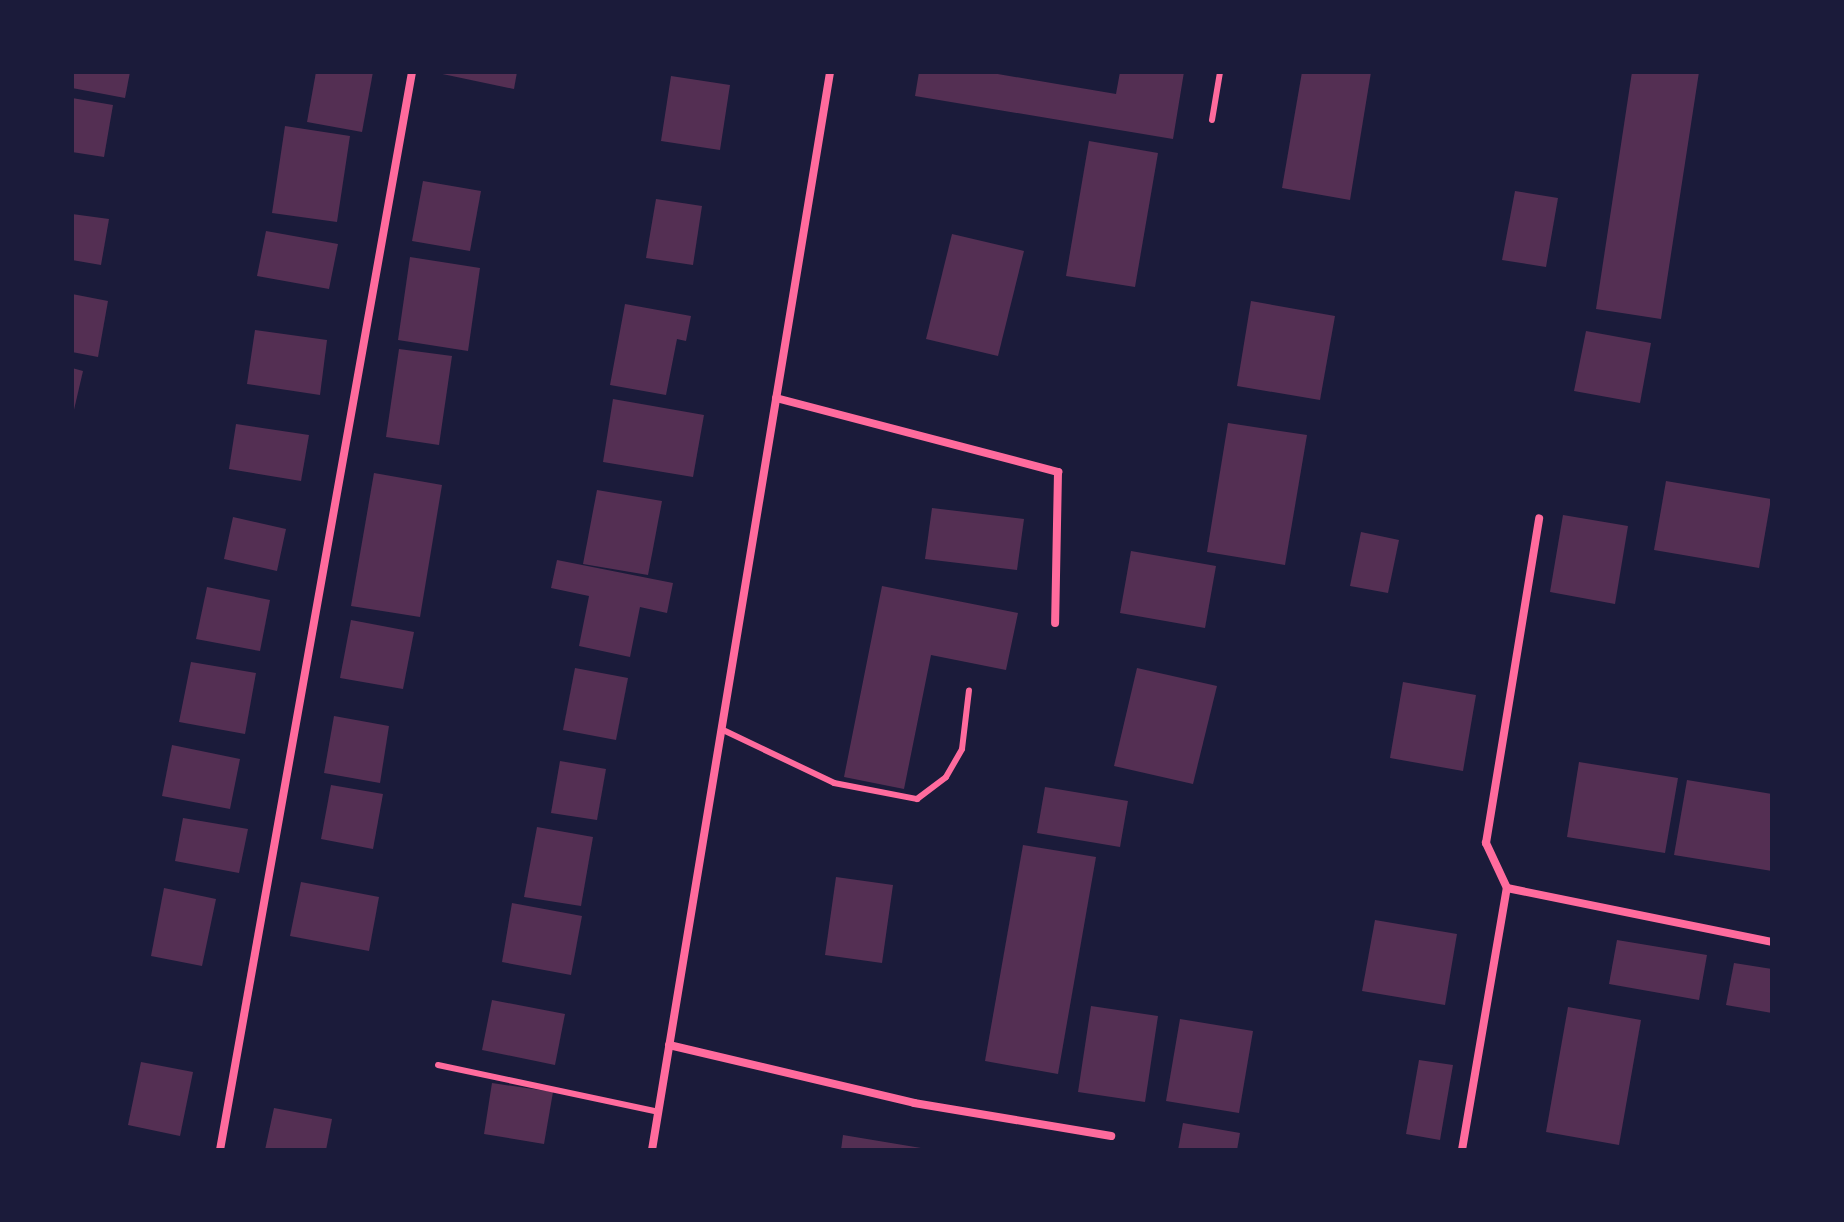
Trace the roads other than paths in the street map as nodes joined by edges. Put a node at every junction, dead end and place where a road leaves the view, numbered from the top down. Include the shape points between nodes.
1 (412, 72) edge
2 (830, 72) edge
3 (1220, 72) edge
4 (1212, 120) dead end
5 (776, 398) junction
6 (1539, 518) dead end
7 (1055, 623) dead end
8 (969, 690) dead end
9 (721, 729) junction
10 (1507, 888) junction
11 (1772, 942) edge
12 (669, 1045) junction
13 (438, 1065) dead end
14 (659, 1112) junction
15 (1111, 1136) dead end
16 (220, 1150) edge
17 (652, 1150) edge
18 (1462, 1150) edge

1 - 16 street
2 - 5 street
3 - 4 lane
5 - 7 street via 1058,472
5 - 9 street
6 - 10 street via 1486,843
8 - 9 lane via 962,749 946,777 917,799 834,783
9 - 12 street
10 - 11 street
10 - 18 street
12 - 14 street
12 - 15 street via 914,1103
13 - 14 lane
14 - 17 street

